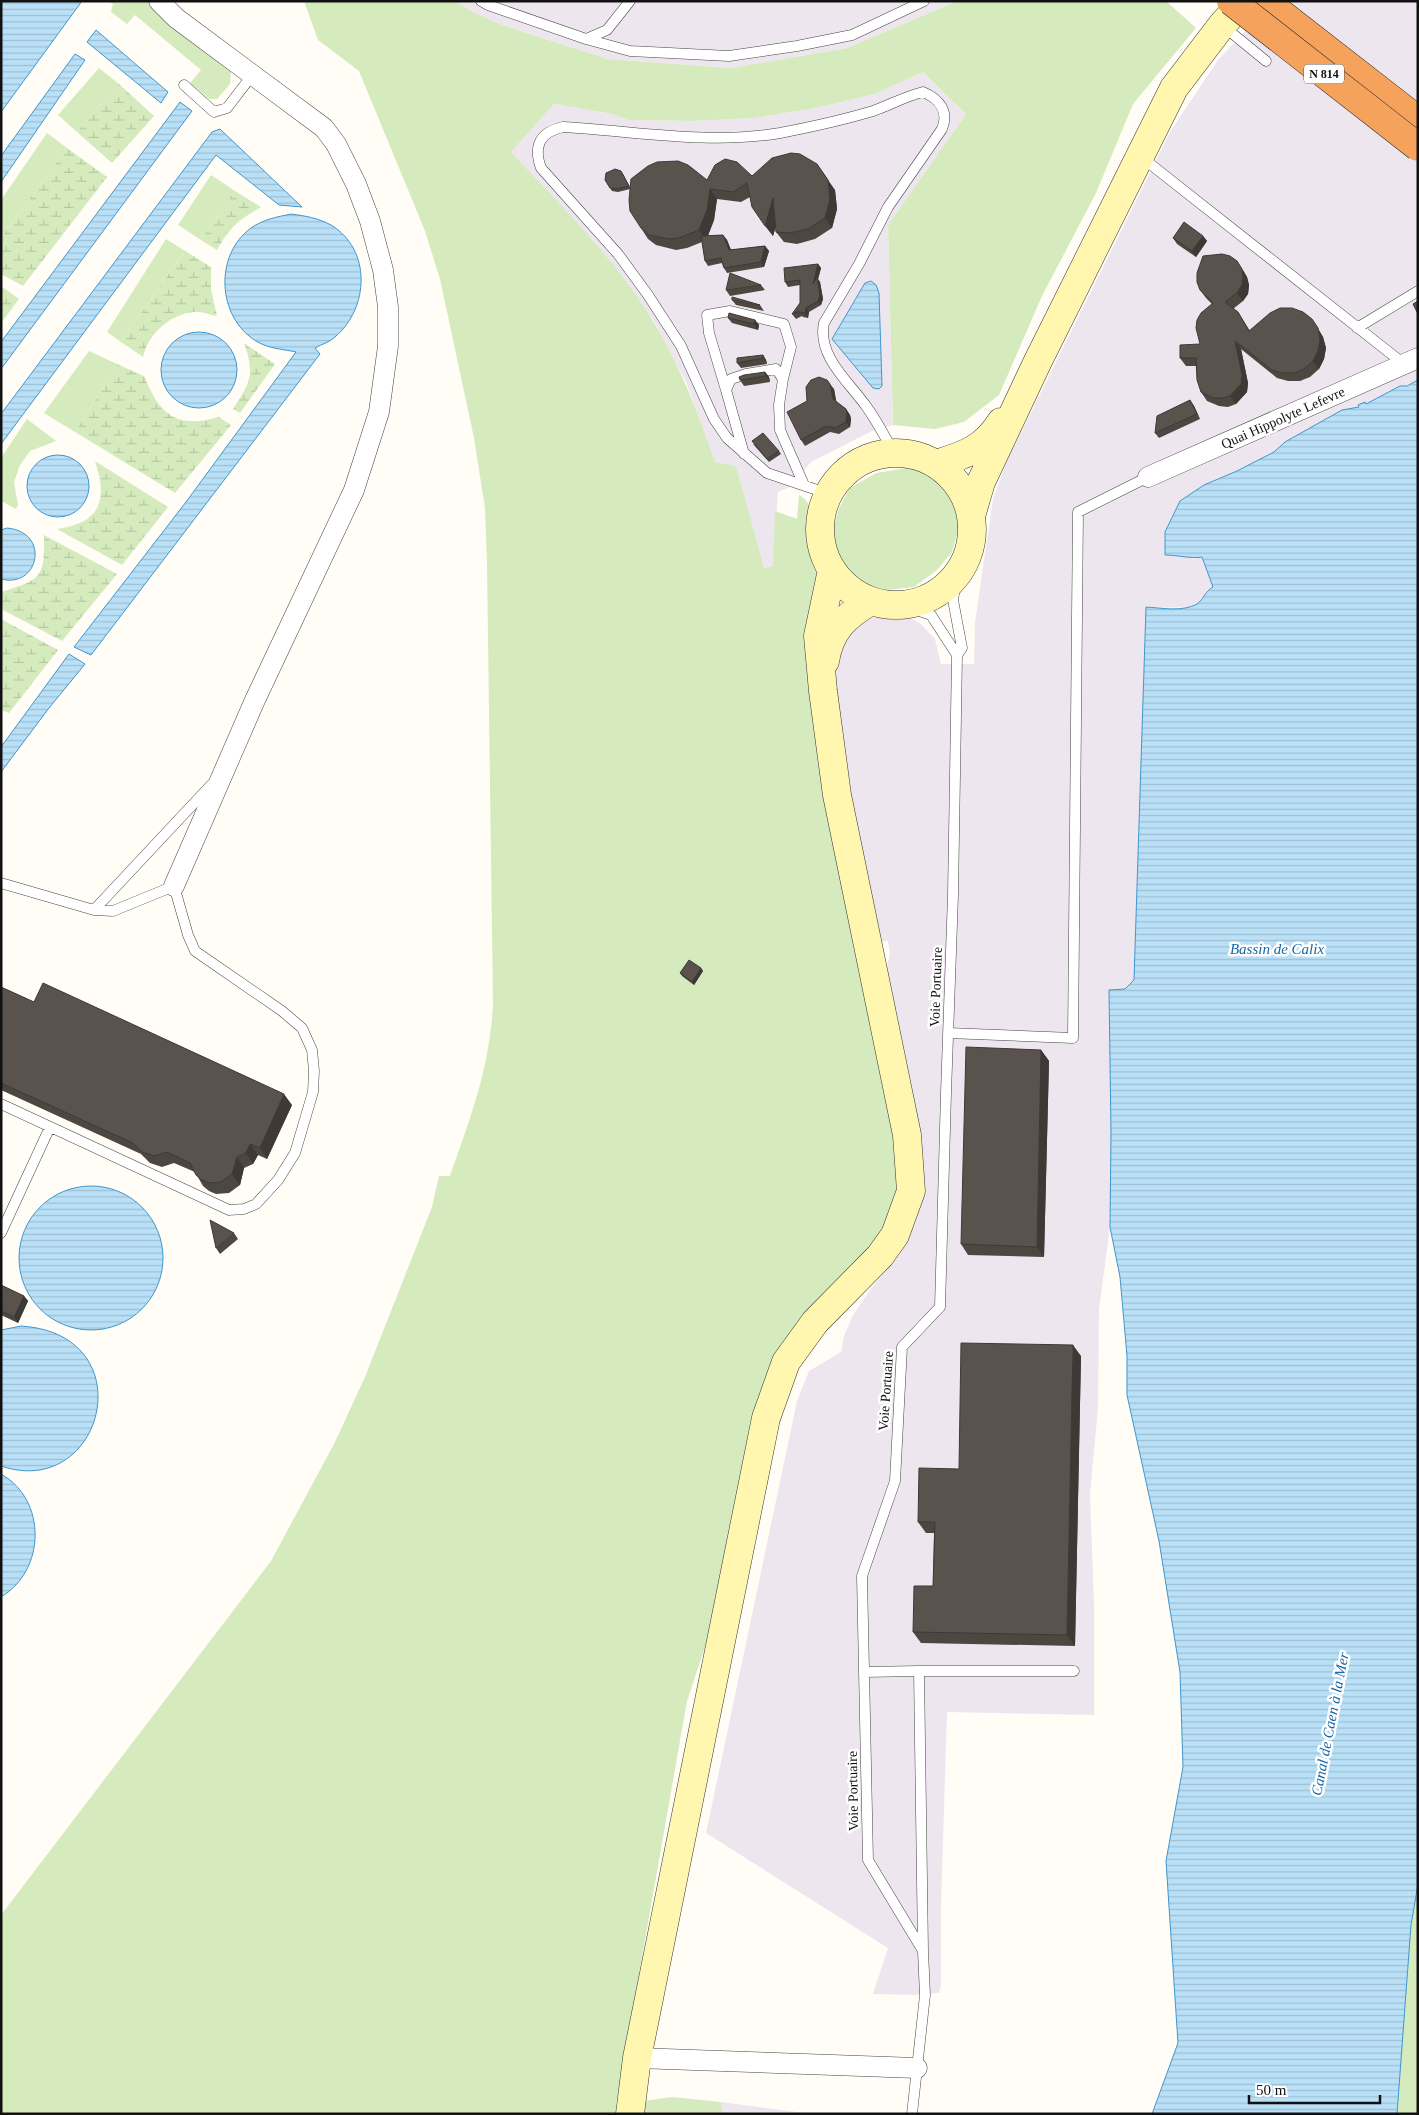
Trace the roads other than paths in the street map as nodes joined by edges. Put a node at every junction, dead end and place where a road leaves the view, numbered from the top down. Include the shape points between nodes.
1 (159, 1) edge
2 (481, 1) edge
3 (630, 1) edge
4 (924, 1) edge
5 (1244, 1) edge
6 (1265, 1) edge
7 (1226, 13) edge
8 (586, 39) junction
9 (1266, 61) dead end
10 (253, 74) junction
11 (184, 85) dead end
12 (1418, 120) edge
13 (1418, 147) edge
14 (1140, 156) junction
15 (1418, 291) edge
16 (1357, 328) junction
17 (1411, 361) edge
18 (1037, 363) junction
19 (783, 379) junction
20 (726, 390) junction
21 (894, 453) junction
22 (744, 455) junction
23 (936, 464) junction
24 (1148, 477) joint
25 (816, 490) junction
26 (971, 516) junction
27 (832, 570) junction
28 (956, 575) junction
29 (871, 601) junction
30 (902, 605) junction
31 (957, 659) junction
32 (822, 677) junction
33 (225, 770) junction
34 (1, 883) edge
35 (174, 886) junction
36 (94, 910) junction
37 (948, 1033) junction
38 (1, 1104) edge
39 (50, 1127) junction
40 (1, 1233) edge
41 (919, 1671) junction
42 (1074, 1671) dead end
43 (864, 1672) junction
44 (923, 1951) junction
45 (637, 2058) junction
46 (917, 2068) junction
47 (630, 2114) edge
48 (912, 2114) edge

1 - 10 street via 176,18
2 - 8 lane
3 - 8 lane via 607,30
4 - 8 lane via 852,35 729,56 630,51
5 - 7 street
6 - 12 highway, N 814
7 - 9 lane
7 - 13 highway, N 814, bridge
7 - 14 street via 1174,88
10 - 11 lane via 226,108 214,112
10 - 33 street via 324,128 345,160 378,246 388,308 388,346 379,412 354,490
14 - 16 lane
14 - 18 street
15 - 16 lane
16 - 17 lane
17 - 24 street, Quai Hippolyte Lefevre
18 - 23 street via 992,435 978,448
18 - 26 street via 981,482
19 - 20 lane via 776,369 746,374 731,379
19 - 20 lane via 791,347 784,324 730,310 707,315
19 - 25 lane via 780,430
20 - 22 lane
21 - 22 lane via 865,405 830,359 822,333 824,323 888,207 946,121 945,112 936,99 923,92 825,124 733,137 670,137 579,128 556,129 538,142 537,159 541,168 618,254 648,295 681,346 714,420
21 - 23 street via 909,454
21 - 25 street via 866,459
22 - 25 lane via 767,473
23 - 26 street via 959,486
24 - 37 lane via 1078,512 1073,1038
25 - 27 street via 821,514 821,543
26 - 28 street via 970,547
27 - 29 street via 842,583
27 - 32 street via 818,636
28 - 30 street via 941,590 923,600
28 - 31 lane, Voie Portuaire via 953,600 962,648
29 - 30 street
29 - 32 street via 852,612 828,642
30 - 31 lane via 931,615
31 - 37 lane, Voie Portuaire
32 - 45 street via 837,795 907,1135 911,1191 895,1235 880,1256 816,1322 786,1362 766,1418
33 - 35 street
33 - 36 lane
34 - 36 lane
35 - 36 lane via 113,912
35 - 39 lane via 195,951 282,1011 302,1028 312,1050 313,1092 294,1153 278,1180 256,1204 228,1210
37 - 43 lane, Voie Portuaire via 940,1307 902,1347 895,1481 862,1576
38 - 39 lane
39 - 40 lane
41 - 42 lane
41 - 43 lane
41 - 44 lane
43 - 44 lane, Voie Portuaire via 868,1860
44 - 46 lane, Voie Portuaire via 925,1994
45 - 46 street
45 - 47 street
46 - 48 lane, Voie Portuaire

